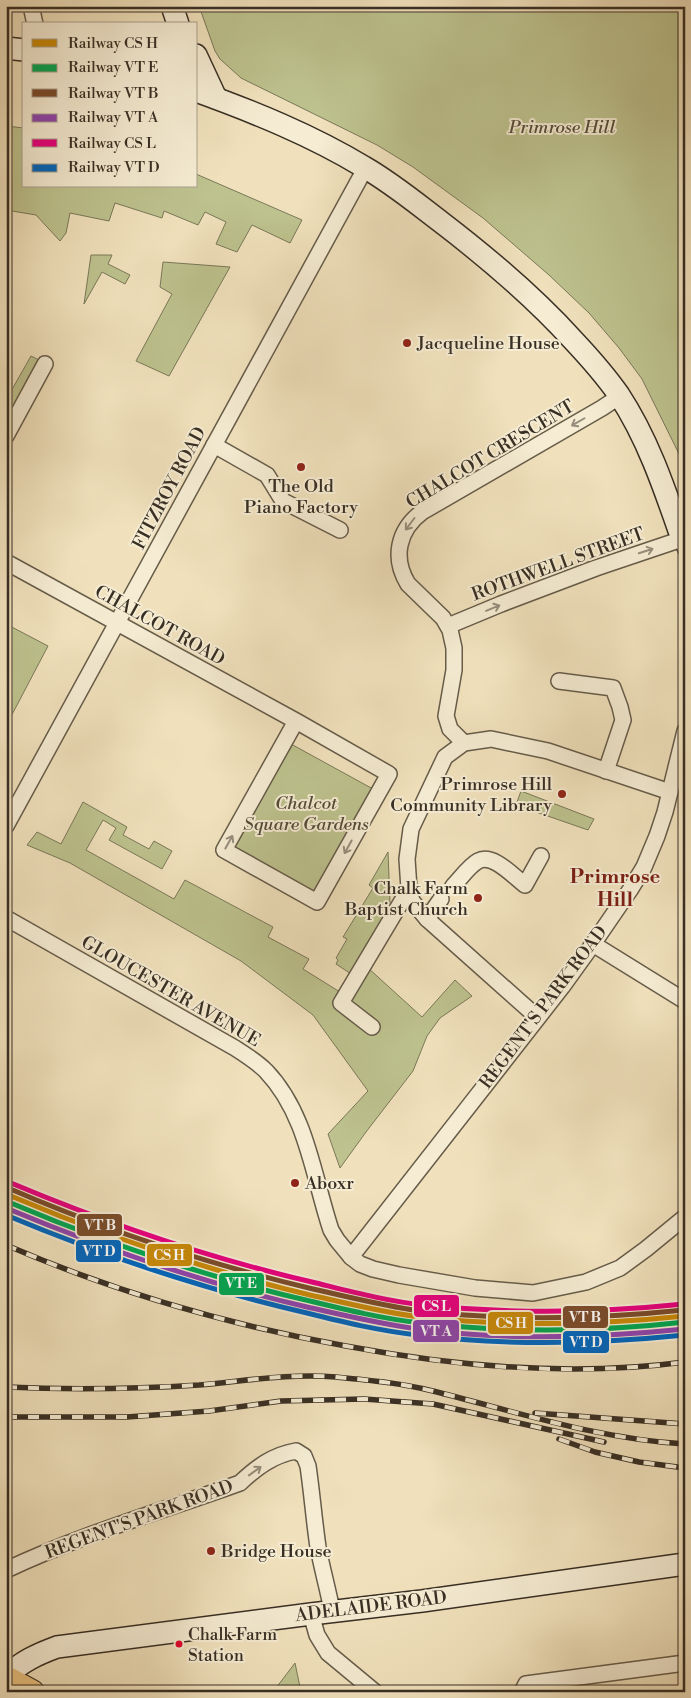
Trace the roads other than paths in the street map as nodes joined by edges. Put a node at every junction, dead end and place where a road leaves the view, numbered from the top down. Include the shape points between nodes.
1 (30, 6) edge
2 (172, 6) edge
3 (34, 22) edge
4 (177, 22) edge
5 (6, 48) edge
6 (22, 50) edge
7 (198, 59) edge
8 (198, 92) edge
9 (216, 98) junction
10 (366, 167) junction
11 (45, 364) dead end
12 (620, 396) junction
13 (6, 436) edge
14 (214, 445) junction
15 (340, 530) dead end
16 (684, 542) edge
17 (6, 562) edge
18 (118, 624) junction
19 (448, 626) junction
20 (559, 681) dead end
21 (296, 721) junction
22 (685, 731) edge
23 (464, 743) junction
24 (606, 770) junction
25 (680, 771) edge
26 (670, 792) junction
27 (6, 826) edge
28 (541, 856) dead end
29 (453, 886) dead end
30 (409, 889) junction
31 (441, 899) dead end
32 (6, 918) edge
33 (427, 919) junction
34 (593, 944) junction
35 (685, 1001) edge
36 (537, 1017) junction
37 (372, 1027) dead end
38 (685, 1217) edge
39 (351, 1257) junction
40 (685, 1564) edge
41 (6, 1570) edge
42 (332, 1611) junction
43 (311, 1614) junction
44 (685, 1663) edge
45 (6, 1678) edge
46 (32, 1692) edge
47 (375, 1692) edge
48 (522, 1692) edge

1 - 3 street
2 - 4 street
5 - 6 street
7 - 9 street
8 - 9 street
9 - 10 street via 284,126
10 - 12 street via 482,252 554,318
10 - 14 street, FITZROY ROAD
11 - 13 street
12 - 16 street via 655,465
12 -> 19 street, CHALCOT CRESCENT via 422,512 412,521 403,535 400,565 408,584
14 - 15 street via 267,474 283,500
14 - 18 street, FITZROY ROAD
19 -> 16 street, ROTHWELL STREET via 596,568
17 - 18 street, CHALCOT ROAD
18 - 21 street, CHALCOT ROAD
18 - 27 street, FITZROY ROAD
19 - 23 street, CHALCOT CRESCENT via 454,648 454,670 446,716 450,729
20 - 24 street via 613,688 623,720
21 -> 21 street, CHALCOT ROAD via 389,774 318,902 224,850
22 - 25 street, REGENT'S PARK ROAD
23 - 24 street via 491,739 548,751
23 - 30 street via 445,757 412,829 407,859
24 - 26 street
25 - 26 street, REGENT'S PARK ROAD
26 - 34 street, REGENT'S PARK ROAD via 658,836 644,867
28 - 29 street via 525,885 496,862 486,859 476,862
30 - 33 street via 412,901
30 - 37 street via 341,1003
31 - 33 street
32 - 39 street, GLOUCESTER AVENUE via 235,1048 265,1070 298,1118 331,1230
33 - 36 street
34 - 35 street
34 - 36 street, REGENT'S PARK ROAD
36 - 39 street, REGENT'S PARK ROAD
38 - 39 street via 620,1268 586,1282 533,1293 475,1288 398,1275 372,1269
40 - 42 street, ADELAIDE ROAD
41 -> 42 street, REGENT'S PARK ROAD via 122,1522 240,1483 279,1454 296,1451 304,1456 308,1466 324,1580
42 - 43 street, ADELAIDE ROAD
43 - 45 street, ADELAIDE ROAD via 58,1647 20,1664
43 - 47 street via 317,1636 328,1653
44 - 48 street via 526,1684
45 - 46 main road

